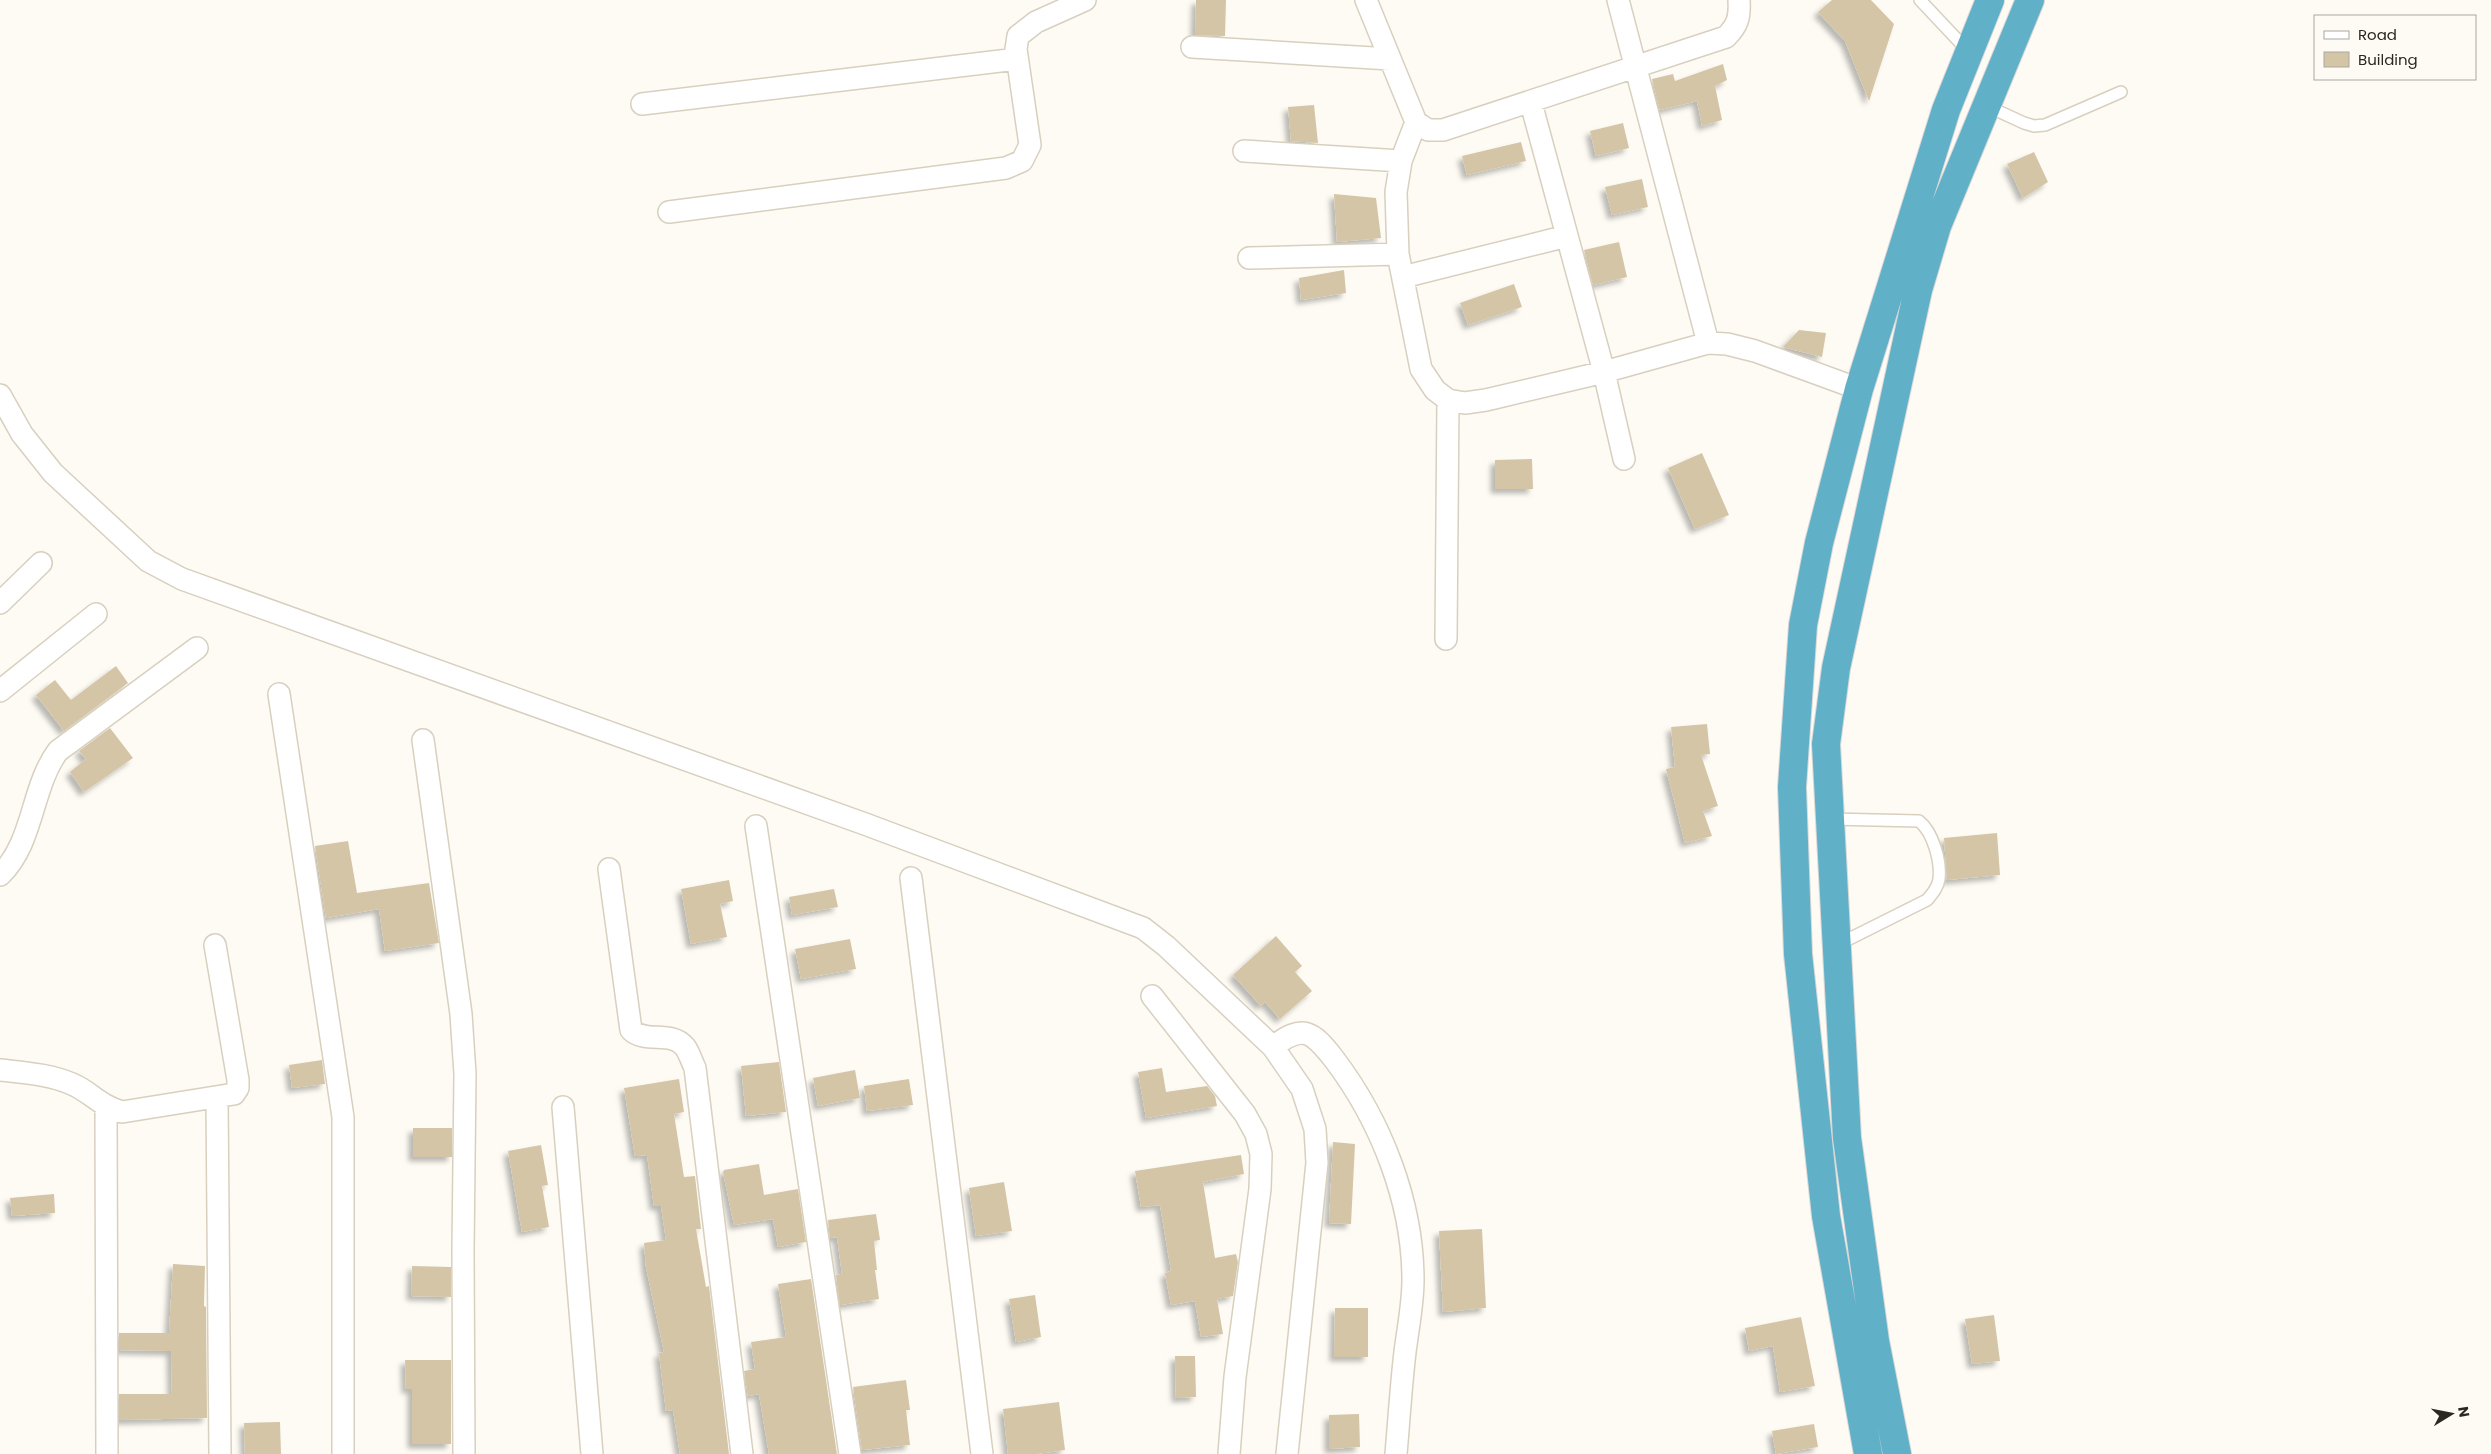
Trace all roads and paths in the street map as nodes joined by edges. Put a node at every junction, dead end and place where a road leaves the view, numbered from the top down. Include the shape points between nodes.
1 (1085, 0) edge
2 (1366, 0) edge
3 (1618, 0) edge
4 (1739, 0) edge
5 (1920, 0) edge
6 (1990, 0) edge
7 (2030, 0) edge
8 (1192, 47) dead end
9 (1968, 51) junction
10 (1017, 59) junction
11 (1390, 59) junction
12 (1637, 67) junction
13 (2121, 92) dead end
14 (1531, 103) junction
15 (642, 104) dead end
16 (1986, 106) junction
17 (1416, 122) junction
18 (1244, 151) dead end
19 (1401, 161) junction
20 (669, 212) dead end
21 (1567, 236) junction
22 (1398, 254) junction
23 (1249, 258) dead end
24 (1403, 277) junction
25 (1708, 343) junction
26 (1604, 372) junction
27 (1859, 389) junction
28 (0, 395) edge
29 (1448, 400) junction
30 (1624, 459) dead end
31 (41, 563) dead end
32 (0, 603) edge
33 (96, 614) dead end
34 (1446, 639) dead end
35 (196, 648) dead end
36 (0, 691) edge
37 (279, 694) dead end
38 (424, 740) dead end
39 (1796, 743) junction
40 (1826, 744) junction
41 (1830, 819) junction
42 (756, 826) dead end
43 (609, 870) dead end
44 (0, 875) edge
45 (911, 878) dead end
46 (214, 945) dead end
47 (1837, 945) junction
48 (1152, 996) dead end
49 (1273, 1047) junction
50 (0, 1070) edge
51 (217, 1098) junction
52 (106, 1107) junction
53 (563, 1107) dead end
54 (107, 1454) edge
55 (220, 1454) edge
56 (343, 1454) edge
57 (464, 1454) edge
58 (592, 1454) edge
59 (742, 1454) edge
60 (850, 1454) edge
61 (982, 1454) edge
62 (1229, 1454) edge
63 (1287, 1454) edge
64 (1396, 1454) edge
65 (1868, 1454) edge
66 (1897, 1454) edge

1 - 10 street via 1036,22 1018,36
2 - 11 street
3 - 12 street
4 - 12 street via 1740,16 1736,27 1726,38
5 - 9 lane
6 - 9 highway
7 - 16 highway
8 - 11 street
9 - 27 highway via 1917,198
10 - 15 street
10 - 20 street via 1030,145 1022,161 1006,168
11 - 17 street
12 - 14 street
12 - 25 street
13 - 16 lane via 2034,126
14 - 17 street via 1442,130 1428,130
14 - 21 street
16 - 40 highway via 1937,226 1918,290 1836,668
17 - 19 street
18 - 19 street
19 - 22 street via 1396,192
21 - 24 street
21 - 26 street
22 - 23 street
22 - 24 street
24 - 29 street via 1421,369 1435,390
25 - 26 street
25 - 27 street via 1755,351
26 - 29 street via 1465,404
26 - 30 street
27 - 39 highway via 1819,543 1803,625
28 - 49 street via 22,434 53,473 148,561 182,579 865,824 1143,928
29 - 34 street
31 - 32 street
33 - 36 street
35 - 44 street via 58,750 45,770 34,810 17,850
37 - 56 street via 343,1117
38 - 57 street via 461,1014 465,1074
39 - 40 highway
39 - 65 highway via 1792,787 1798,954 1826,1216
40 - 41 highway
41 - 47 highway
41 - 47 lane via 1919,821 1933,838 1939,879 1936,890 1927,900
42 - 60 street
43 - 59 street via 631,1030 638,1036 674,1039 685,1047 695,1068
45 - 61 street
46 - 51 street via 238,1080 234,1094
47 - 66 highway via 1847,1138 1875,1341
48 - 62 street via 1245,1114 1256,1134 1261,1154 1260,1189 1235,1377
49 - 63 street via 1302,1089 1315,1129 1317,1163
49 - 64 street via 1295,1034 1318,1038 1347,1075 1379,1134 1406,1210 1413,1280
50 - 52 street via 50,1075 74,1085
51 - 52 street via 122,1112
51 - 55 street
52 - 54 street
53 - 58 street

